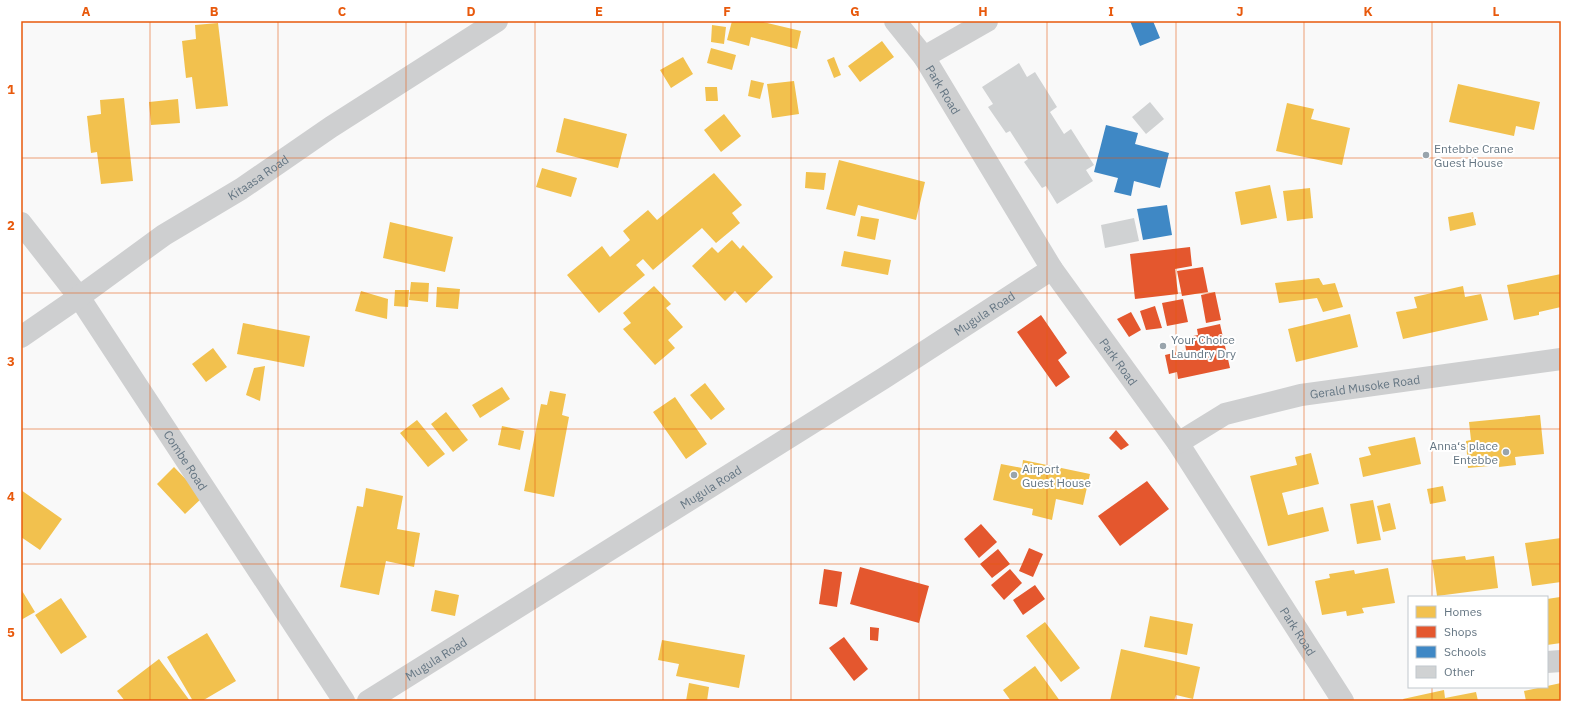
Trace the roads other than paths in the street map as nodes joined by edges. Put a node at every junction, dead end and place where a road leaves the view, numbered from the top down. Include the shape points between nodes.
1 (497, 21) edge
2 (895, 21) edge
3 (987, 21) edge
4 (924, 57) junction
5 (21, 223) edge
6 (1052, 269) junction
7 (79, 297) junction
8 (21, 337) edge
9 (1561, 360) edge
10 (1178, 443) junction
11 (1561, 661) edge
12 (1548, 662) edge
13 (344, 701) edge
14 (368, 701) edge
15 (1343, 701) edge

1 - 7 street, Kitaasa Road via 331,127 241,189 164,235
2 - 4 street, Park Road
3 - 4 street
4 - 6 street, Park Road
5 - 7 street, Combe Road
6 - 10 street, Park Road
6 - 14 street, Mugula Road via 884,378
7 - 8 street, Kitaasa Road
7 - 13 street, Combe Road
9 - 10 street, Gerald Musoke Road via 1301,395 1225,414
10 - 15 street, Park Road
11 - 12 street

